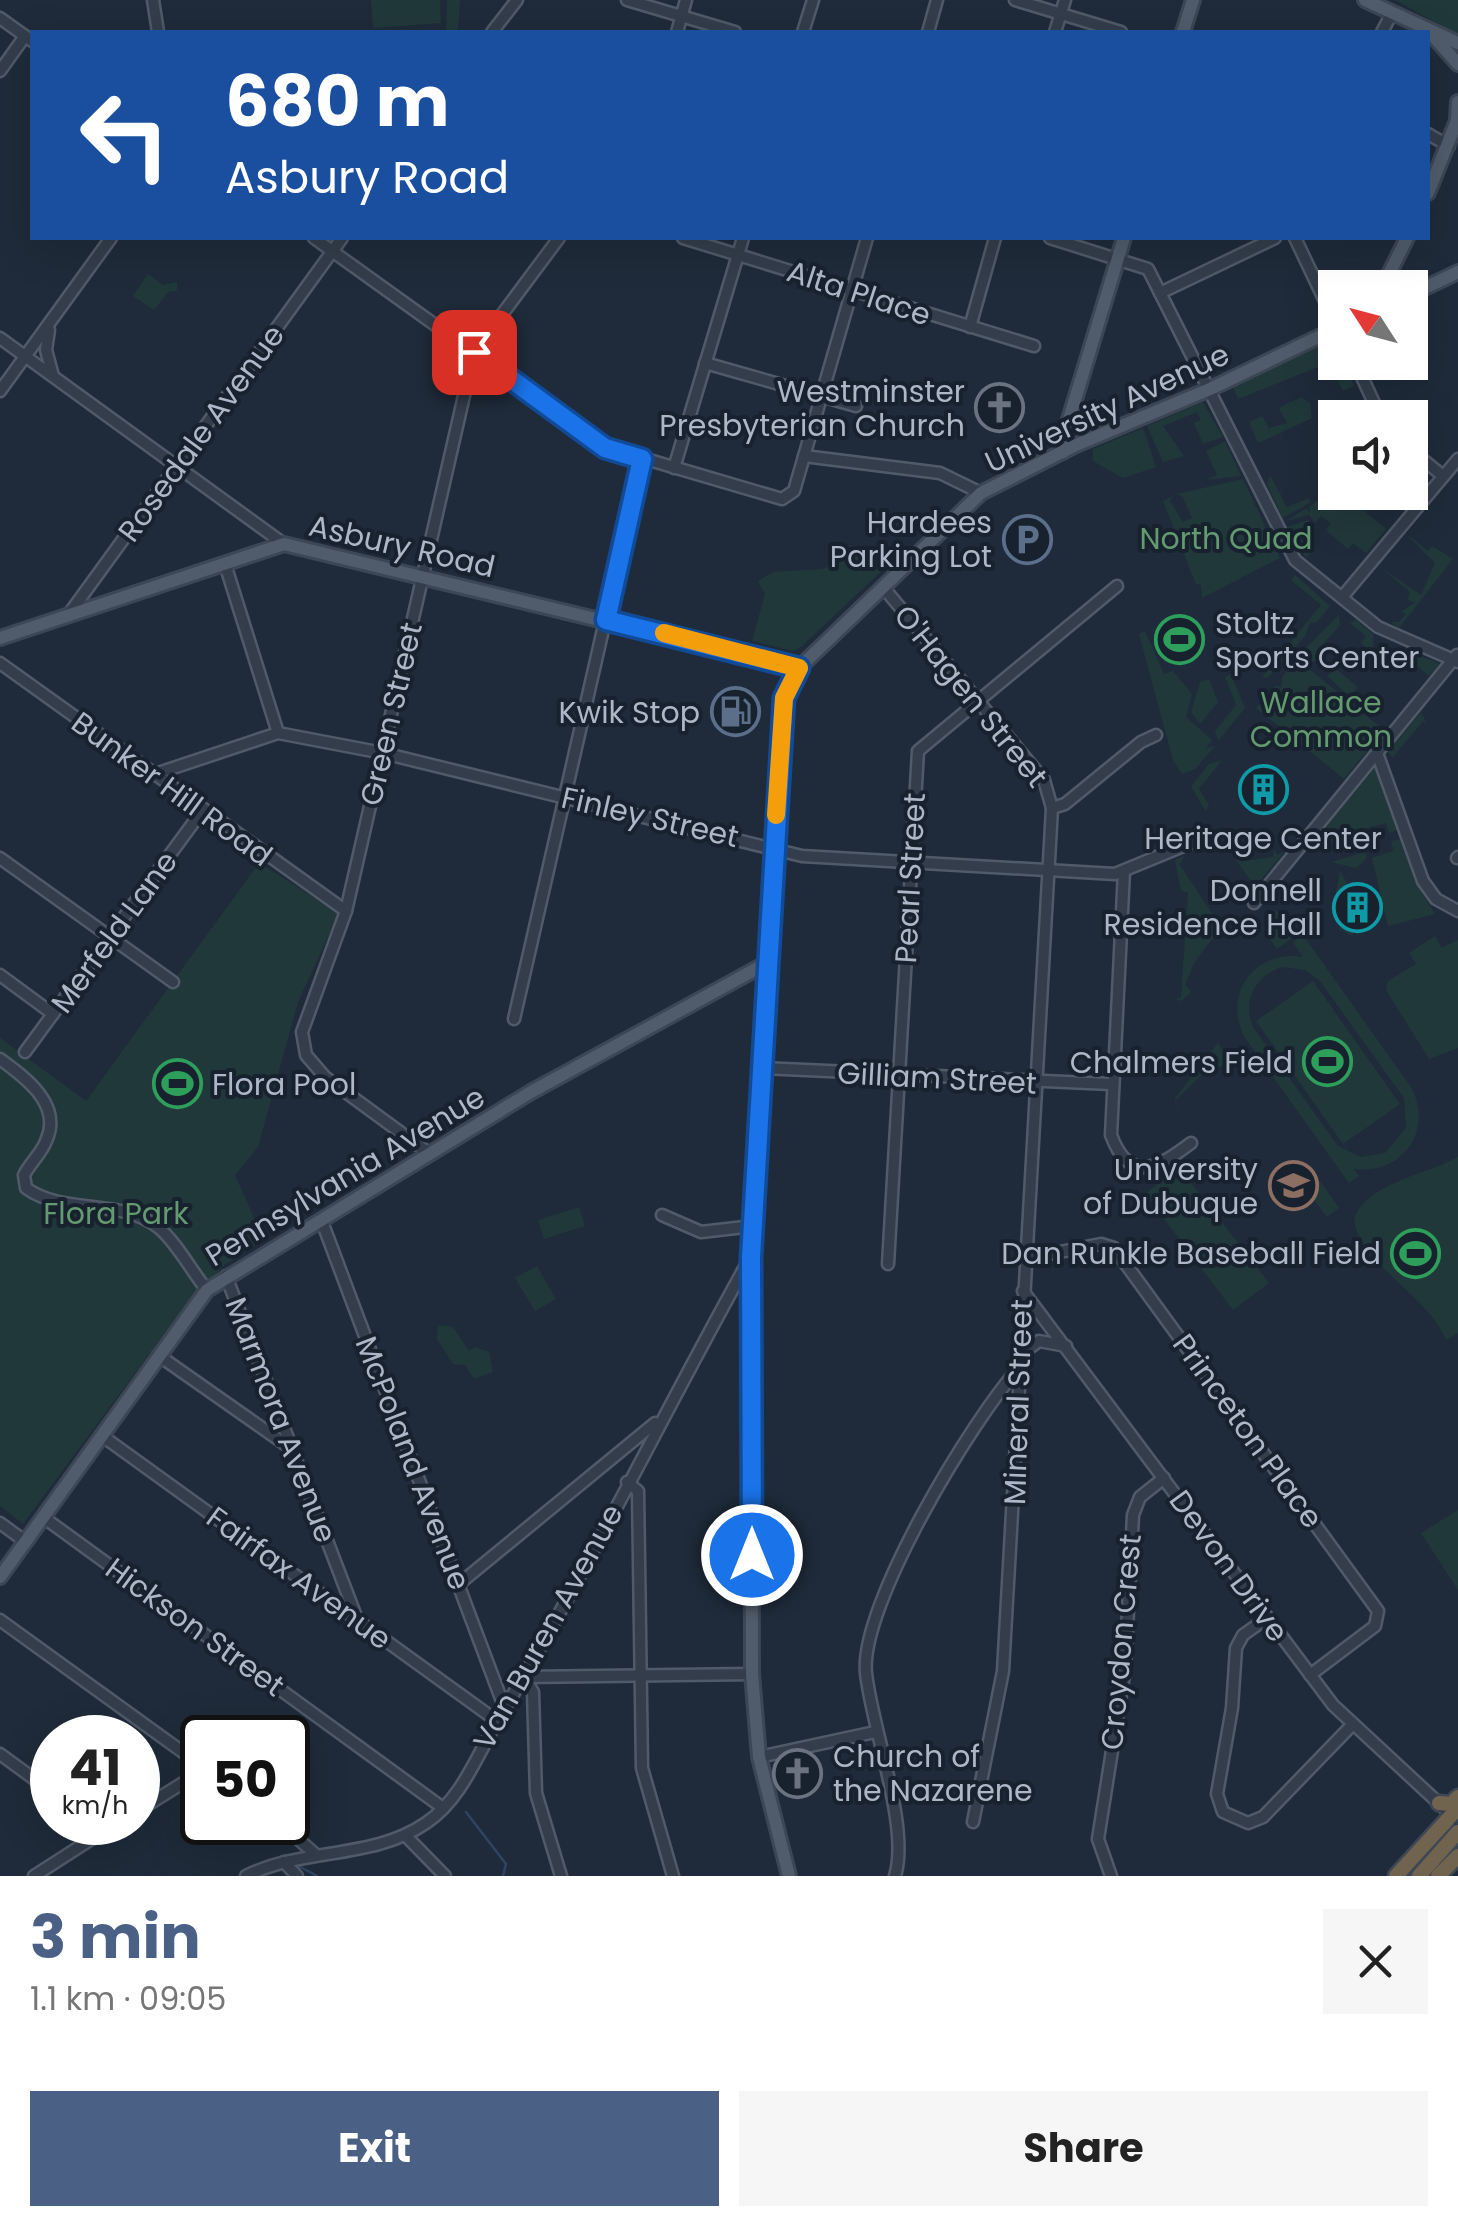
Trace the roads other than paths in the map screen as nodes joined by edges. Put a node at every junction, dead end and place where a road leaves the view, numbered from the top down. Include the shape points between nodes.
1 (153, 0) edge
2 (517, 0) edge
3 (627, 0) edge
4 (686, 0) edge
5 (813, 0) edge
6 (938, 0) edge
7 (1015, 0) edge
8 (1064, 0) edge
9 (1193, 0) edge
10 (1364, 0) edge
11 (1392, 13) junction
12 (1060, 14) junction
13 (682, 16) junction
14 (0, 18) edge
15 (158, 30) edge
16 (494, 30) edge
17 (678, 30) edge
18 (729, 30) edge
19 (804, 30) edge
20 (929, 30) edge
21 (1056, 30) edge
22 (1114, 30) edge
23 (1184, 30) edge
24 (1383, 30) edge
25 (1424, 30) edge
26 (1430, 33) edge
27 (29, 39) edge
28 (1458, 43) edge
29 (1458, 64) edge
30 (0, 71) edge
31 (1458, 102) edge
32 (1458, 119) edge
33 (1430, 135) edge
34 (1449, 146) junction
35 (1430, 189) edge
36 (110, 240) edge
37 (317, 240) edge
38 (341, 240) edge
39 (557, 240) edge
40 (691, 240) edge
41 (742, 240) edge
42 (867, 240) edge
43 (994, 240) edge
44 (1057, 240) edge
45 (1123, 240) edge
46 (1271, 240) edge
47 (1296, 240) edge
48 (1405, 240) edge
49 (332, 252) junction
50 (738, 254) junction
51 (1118, 258) junction
52 (1391, 270) edge
53 (1458, 272) edge
54 (1428, 286) edge
55 (1318, 288) edge
56 (851, 292) junction
57 (1160, 293) junction
58 (53, 320) junction
59 (970, 328) junction
60 (1318, 334) edge
61 (0, 338) edge
62 (1034, 346) dead end
63 (474, 352) junction
64 (25, 357) junction
65 (705, 364) junction
66 (54, 377) junction
67 (1210, 389) junction
68 (0, 391) edge
69 (819, 396) junction
70 (856, 406) dead end
71 (1063, 452) junction
72 (804, 456) junction
73 (642, 459) junction
74 (1458, 459) edge
75 (1428, 464) edge
76 (177, 466) junction
77 (674, 468) junction
78 (1443, 476) junction
79 (981, 493) junction
80 (284, 544) junction
81 (225, 564) junction
82 (422, 576) junction
83 (1117, 586) dead end
84 (882, 587) junction
85 (1343, 596) junction
86 (70, 614) junction
87 (606, 620) junction
88 (0, 638) edge
89 (1456, 658) edge
90 (0, 663) edge
91 (799, 668) junction
92 (978, 702) junction
93 (278, 733) junction
94 (1156, 734) dead end
95 (382, 753) junction
96 (1378, 753) junction
97 (152, 775) junction
98 (565, 798) junction
99 (1052, 808) junction
100 (202, 811) junction
101 (1210, 835) dead end
102 (773, 846) junction
103 (0, 858) edge
104 (912, 864) junction
105 (1047, 869) junction
106 (1124, 871) junction
107 (1254, 903) dead end
108 (346, 912) junction
109 (1458, 912) edge
110 (110, 936) junction
111 (766, 963) junction
112 (0, 976) edge
113 (173, 982) dead end
114 (54, 1014) junction
115 (514, 1019) dead end
116 (25, 1052) dead end
117 (0, 1058) edge
118 (762, 1068) junction
119 (900, 1076) junction
120 (1034, 1082) junction
121 (1111, 1084) junction
122 (1191, 1143) dead end
123 (430, 1154) junction
124 (662, 1215) dead end
125 (320, 1218) junction
126 (752, 1226) junction
127 (751, 1257) junction
128 (1024, 1259) junction
129 (888, 1264) dead end
130 (226, 1276) junction
131 (207, 1290) junction
132 (1023, 1291) junction
133 (1066, 1346) junction
134 (1022, 1353) junction
135 (158, 1354) junction
136 (1019, 1368) junction
137 (660, 1419) junction
138 (101, 1436) junction
139 (293, 1450) junction
140 (1164, 1478) junction
141 (628, 1482) junction
142 (43, 1517) junction
143 (0, 1523) edge
144 (26, 1542) junction
145 (0, 1578) edge
146 (459, 1584) junction
147 (1267, 1618) junction
148 (0, 1620) edge
149 (358, 1620) junction
150 (752, 1674) junction
151 (1310, 1675) junction
152 (524, 1677) junction
153 (639, 1677) junction
154 (505, 1709) junction
155 (497, 1721) junction
156 (1354, 1724) junction
157 (875, 1732) junction
158 (180, 1753) edge
159 (0, 1754) edge
160 (759, 1757) junction
161 (30, 1776) edge
162 (1458, 1797) edge
163 (1439, 1803) junction
164 (443, 1808) junction
165 (1456, 1815) edge
166 (973, 1822) dead end
167 (1458, 1832) edge
168 (406, 1836) junction
169 (83, 1845) edge
170 (305, 1845) edge
171 (1458, 1846) edge
172 (315, 1854) junction
173 (1458, 1856) edge
174 (284, 1862) junction
175 (34, 1876) edge
176 (246, 1876) edge
177 (297, 1876) edge
178 (445, 1876) edge
179 (561, 1876) edge
180 (673, 1876) edge
181 (790, 1876) edge
182 (895, 1876) edge
183 (1111, 1876) edge
184 (1396, 1876) edge
185 (1418, 1876) edge
186 (1430, 1876) edge
187 (1438, 1876) edge

1 - 15 street
2 - 16 street
3 - 13 street
4 - 13 street
5 - 19 street
6 - 20 street
7 - 12 street
8 - 12 street
9 - 23 main road
10 - 11 main road
11 - 24 street
11 - 25 main road
12 - 21 street
12 - 22 street
13 - 17 street
13 - 18 street
14 - 27 street
26 - 28 main road
26 - 29 main road
27 - 30 street
31 - 32 main road
32 - 34 main road
33 - 34 street
34 - 35 main road
36 - 58 street
37 - 49 street
38 - 49 street, Rosedale Avenue
39 - 63 street, Green Street
40 - 50 street, Alta Place
41 - 50 street
42 - 56 street
43 - 59 street
44 - 51 street
45 - 51 main road
46 - 57 street
47 - 55 street
48 - 52 main road
49 - 63 street
49 - 76 street, Rosedale Avenue
50 - 56 street, Alta Place
50 - 65 street
51 - 57 street via 1148,268
51 - 71 main road
53 - 54 main road
56 - 59 street, Alta Place
56 - 69 street
57 - 67 street
58 - 64 street
58 - 66 street via 46,350
59 - 62 street, Alta Place
60 - 67 main road, University Avenue
61 - 64 street
63 - 73 street via 605,448
63 - 82 street, Green Street
64 - 66 street
64 - 68 street
65 - 69 street
65 - 77 street
66 - 76 street
67 - 71 main road, University Avenue
67 - 85 street via 1290,552
69 - 70 street
69 - 72 street
71 - 79 main road, University Avenue
72 - 77 street via 788,498
72 - 79 street via 940,474
73 - 77 street
73 - 87 street
74 - 78 street
75 - 78 street
76 - 80 street
76 - 86 street, Rosedale Avenue
78 - 85 street
79 - 84 main road, University Avenue
80 - 81 main road, Asbury Road
80 - 82 main road, Asbury Road
81 - 86 main road, Asbury Road
81 - 93 street
82 - 87 main road, Asbury Road
82 - 95 street, Green Street
83 - 92 street, Pearl Street
84 - 91 main road, University Avenue
84 - 92 street, O'Hagen Street
85 - 89 street via 1382,628
86 - 88 main road, Asbury Road
87 - 91 main road, Asbury Road
87 - 98 street
89 - 96 street
90 - 97 street, Bunker Hill Road
91 - 102 main road, University Avenue via 784,698
92 - 99 street, O'Hagen Street via 1044,780
92 - 104 street, Pearl Street via 918,751
93 - 95 street, Finley Street
93 - 97 street, Finley Street
94 - 99 street
95 - 98 street, Finley Street
95 - 108 street, Green Street
96 - 107 street
96 - 109 street via 1424,881 1436,900
97 - 100 street, Bunker Hill Road
98 - 102 street, Finley Street
98 - 115 street
99 - 105 street, Mineral Street
100 - 108 street, Bunker Hill Road
100 - 110 street, Merfeld Lane
101 - 106 street, Finley Street
102 - 104 street, Finley Street via 802,856
102 - 111 main road, University Avenue
103 - 110 street
104 - 105 street, Finley Street
104 - 119 street, Pearl Street
105 - 106 street, Finley Street
105 - 120 street, Mineral Street
106 - 121 street
108 - 123 street, Green Street via 302,1032 306,1055
110 - 113 street
110 - 114 street, Merfeld Lane
111 - 118 main road, University Avenue
111 - 123 main road, Pennsylvania Avenue
112 - 114 street
114 - 116 street, Merfeld Lane
117 - 131 street via 35,1088 50,1116 48,1136 24,1174 26,1188 59,1201 124,1211 160,1228
118 - 119 street, Gilliam Street
118 - 126 main road, University Avenue
119 - 120 street, Gilliam Street
119 - 129 street, Pearl Street
120 - 121 street, Gilliam Street
120 - 128 street, Mineral Street
121 - 122 street via 1111,1135 1127,1161 1157,1166
123 - 125 main road, Pennsylvania Avenue
124 - 126 street via 693,1232
125 - 130 main road, Pennsylvania Avenue
125 - 146 street, McPoland Avenue
126 - 127 main road, University Avenue
127 - 137 street, Van Buren Avenue
127 - 150 main road, University Avenue
128 - 132 street, Mineral Street
128 - 151 street, Princeton Place via 1101,1244 1114,1248 1378,1611 1375,1626
130 - 131 main road, Pennsylvania Avenue
130 - 139 street, Marmora Avenue
131 - 135 main road, Pennsylvania Avenue
132 - 133 street, Devon Drive
132 - 134 street, Mineral Street
133 - 134 street via 1047,1340
133 - 140 street, Devon Drive
134 - 136 street, Mineral Street
135 - 138 main road, Pennsylvania Avenue
135 - 139 street
136 - 157 street via 990,1405 881,1602 865,1668
136 - 166 street, Mineral Street via 1003,1671
137 - 141 street, Van Buren Avenue
137 - 146 street
138 - 142 main road, Pennsylvania Avenue
138 - 149 street, Fairfax Avenue
139 - 149 street, Marmora Avenue
140 - 147 street, Devon Drive
140 - 183 street, Croydon Crest via 1140,1497 1132,1515 1124,1669 1098,1826
141 - 152 street, Van Buren Avenue
141 - 153 street via 638,1491
142 - 144 main road, Pennsylvania Avenue
142 - 164 street, Hickson Street
143 - 144 street
144 - 145 main road, Pennsylvania Avenue
146 - 154 street, McPoland Avenue
147 - 151 street, Devon Drive
147 - 156 street via 1236,1648 1217,1794 1223,1812 1248,1823 1264,1817
148 - 158 street
149 - 155 street, Fairfax Avenue
150 - 153 street
150 - 160 main road, University Avenue
151 - 156 street, Devon Drive
152 - 153 street
152 - 154 street, Van Buren Avenue
152 - 179 street via 533,1692 536,1792
153 - 180 street via 646,1789
154 - 155 street, Van Buren Avenue
155 - 164 street, Van Buren Avenue
156 - 163 street, Devon Drive
157 - 160 street
157 - 182 street via 899,1833
159 - 161 street
160 - 181 main road, University Avenue
162 - 163 highway
163 - 165 street, Devon Drive
164 - 168 street, Van Buren Avenue
165 - 184 highway
167 - 185 highway
168 - 172 street, Van Buren Avenue via 368,1849
168 - 178 street
169 - 175 street
170 - 172 street
171 - 186 highway
172 - 174 street, Van Buren Avenue
173 - 187 highway
174 - 176 street, Van Buren Avenue
174 - 177 street

